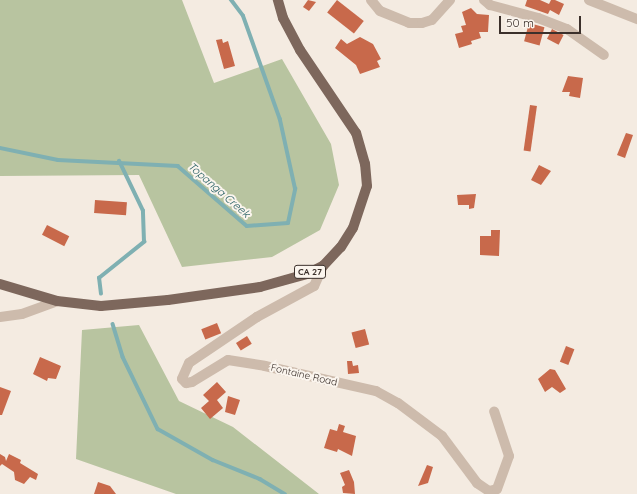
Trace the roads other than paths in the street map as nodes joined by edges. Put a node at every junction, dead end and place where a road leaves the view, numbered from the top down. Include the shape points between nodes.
1 (278, 0) edge
2 (371, 0) edge
3 (450, 0) edge
4 (484, 0) edge
5 (589, 0) edge
6 (637, 19) edge
7 (604, 55) dead end
8 (323, 266) junction
9 (0, 284) edge
10 (58, 301) junction
11 (0, 317) edge
12 (494, 411) dead end

1 - 8 main road, CA 27 via 300,50 356,133 365,164 367,186 353,228 341,247
2 - 3 street via 380,11 409,23 432,20
4 - 7 street via 490,6 538,18 567,29
5 - 6 street
8 - 10 main road, CA 27 via 307,274 260,287 168,300 101,306
8 - 12 street, Fontaine Road via 314,286 257,317 188,363 182,378 186,383 192,382 228,360 376,391 398,403 442,436 477,483 489,491 497,490 509,456
9 - 10 main road, CA 27
10 - 11 street via 22,314

